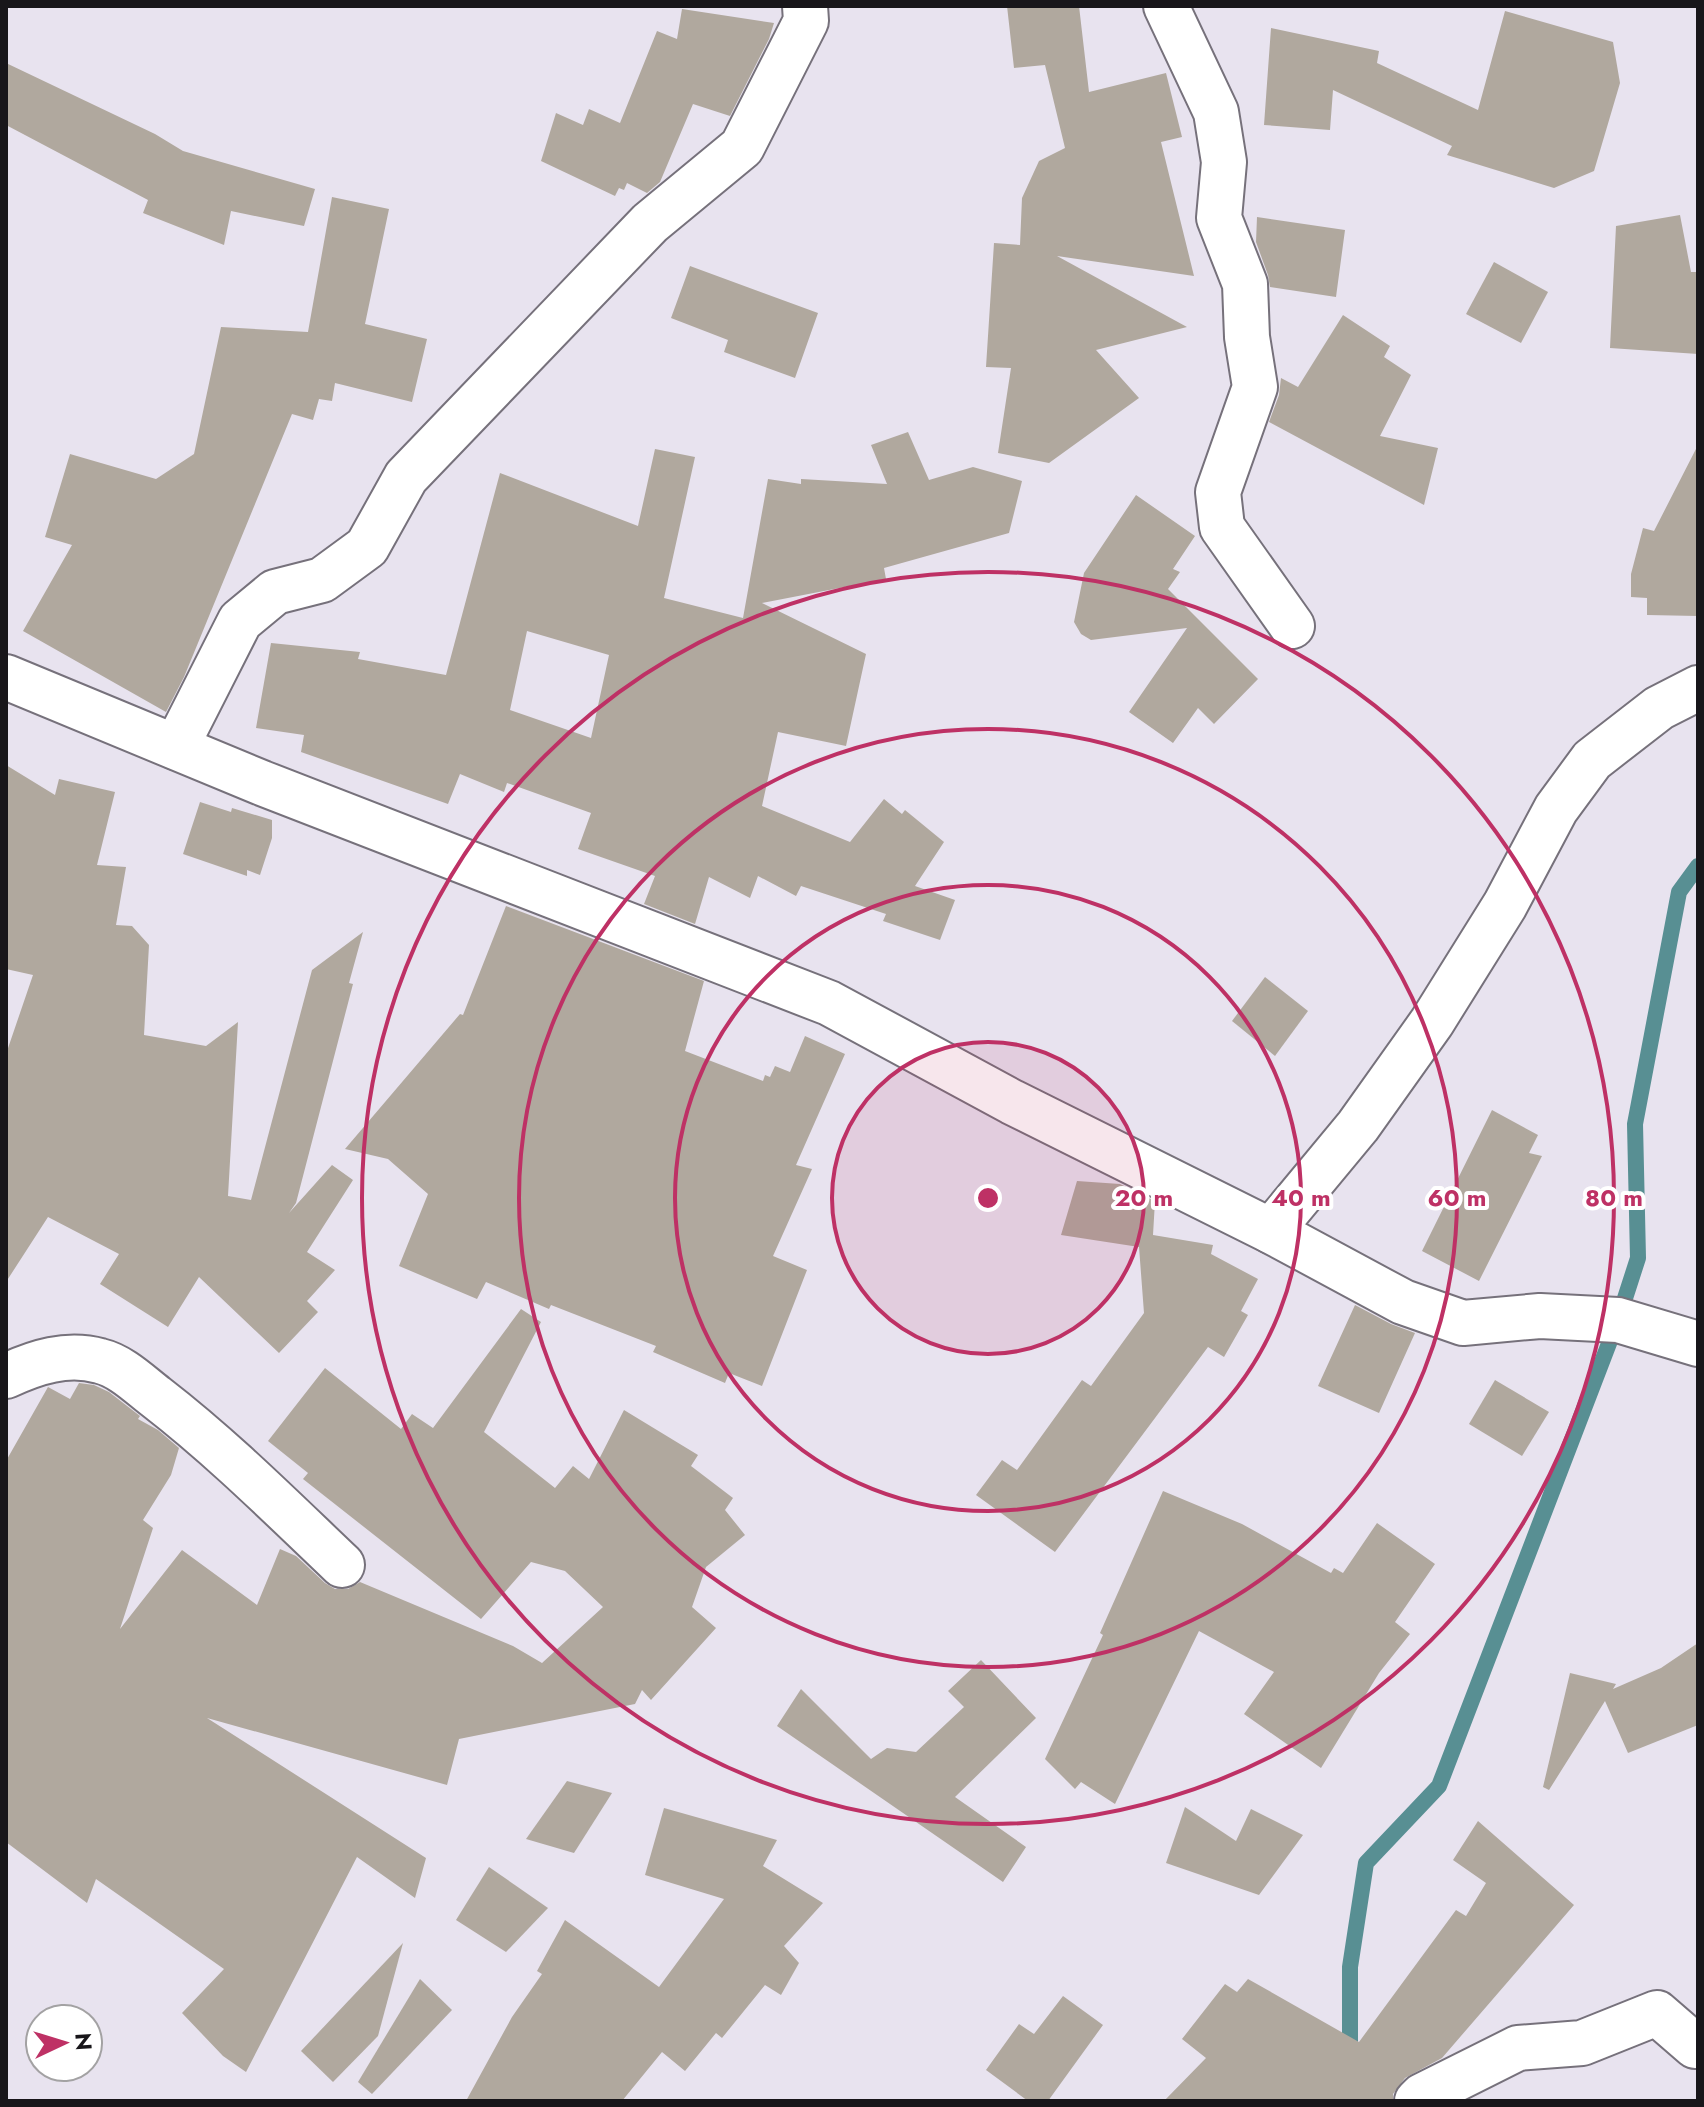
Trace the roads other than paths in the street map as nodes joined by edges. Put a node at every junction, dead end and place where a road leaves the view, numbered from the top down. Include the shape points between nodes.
1 (805, 6) edge
2 (1166, 6) edge
3 (1292, 626) dead end
4 (6, 677) edge
5 (1698, 688) edge
6 (176, 747) junction
7 (1271, 1231) junction
8 (1698, 1344) edge
9 (6, 1376) edge
10 (342, 1565) dead end
11 (1695, 2046) dead end
12 (1417, 2101) edge

1 - 6 street via 806,21 742,147 650,223 406,477 367,547 322,580 275,592 240,621
2 - 3 street via 1216,112 1224,162 1219,218 1245,284 1255,387 1218,492 1222,527
4 - 6 street
5 - 7 street via 1659,708 1592,760 1556,809 1505,905 1432,1022 1358,1126
6 - 7 street via 829,1003 1012,1102
7 - 8 street via 1403,1302 1463,1323 1540,1316 1618,1320
9 - 10 street via 29,1364 65,1357 101,1361 127,1374 196,1428
11 - 12 street via 1657,2013 1582,2043 1518,2048

